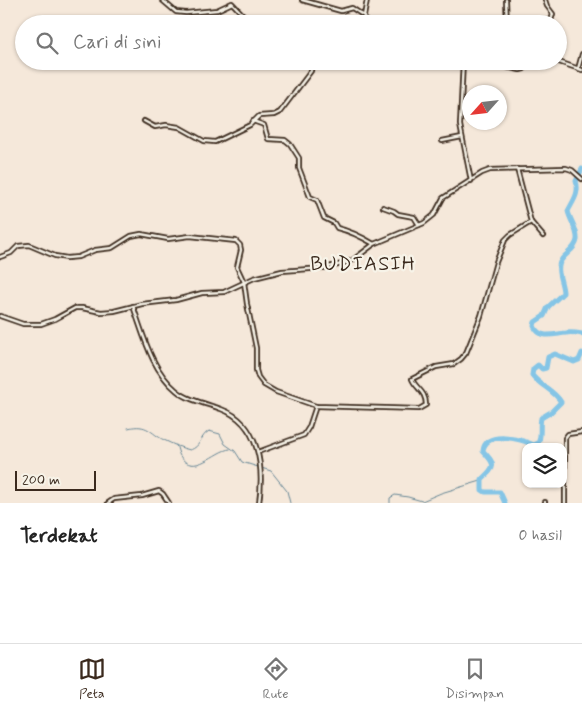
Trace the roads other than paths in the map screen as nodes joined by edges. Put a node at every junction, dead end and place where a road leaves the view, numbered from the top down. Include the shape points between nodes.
1 (162, 0) edge
2 (302, 0) edge
3 (367, 0) edge
4 (506, 0) edge
5 (545, 0) edge
6 (243, 15) edge
7 (362, 15) edge
8 (364, 15) edge
9 (507, 15) edge
10 (553, 15) edge
11 (582, 56) edge
12 (567, 65) edge
13 (580, 69) edge
14 (311, 70) edge
15 (462, 70) edge
16 (144, 121) dead end
17 (254, 121) junction
18 (462, 137) junction
19 (442, 141) dead end
20 (518, 170) junction
21 (581, 179) edge
22 (471, 182) junction
23 (383, 207) dead end
24 (531, 222) junction
25 (419, 226) junction
26 (543, 236) dead end
27 (374, 244) junction
28 (0, 257) edge
29 (244, 282) junction
30 (133, 306) junction
31 (1, 316) edge
32 (316, 406) junction
33 (582, 432) edge
34 (258, 452) junction
35 (108, 503) edge
36 (169, 503) edge
37 (259, 503) edge
38 (565, 503) edge

1 - 6 street via 176,12 186,13 217,10 232,3
2 - 7 street via 341,11 350,8
3 - 8 street
4 - 9 street
5 - 10 street
11 - 13 street
12 - 13 street
14 - 17 street via 283,110 274,115 259,116
15 - 18 street
16 - 17 street via 155,128 166,125 180,127 211,142
17 - 27 street via 264,125 268,139 285,140 290,144 299,158 299,168 310,197 317,200 324,218 337,228
18 - 19 street
18 - 22 street
20 - 21 street via 566,168
20 - 22 street via 487,171
20 - 24 street
22 - 25 street via 444,198 432,218
23 - 25 street via 414,217
24 - 26 street
24 - 32 street via 505,240 466,354 454,364 436,367 412,379 424,395 424,407
25 - 27 street
27 - 29 street via 348,262 324,268 282,271
28 - 29 street via 23,245 67,258 112,248 131,236 141,234 168,239 206,237 238,243 241,250 238,267
29 - 30 street via 224,292 206,292
29 - 32 street via 256,348 256,370 261,382 269,389
30 - 31 street via 107,312 75,308 41,324 26,325
30 - 34 street via 148,349 169,384 179,393 234,416 251,433
32 - 34 street via 304,435
33 - 38 street via 568,434 565,438
34 - 37 street
35 - 36 street via 114,499 159,492

